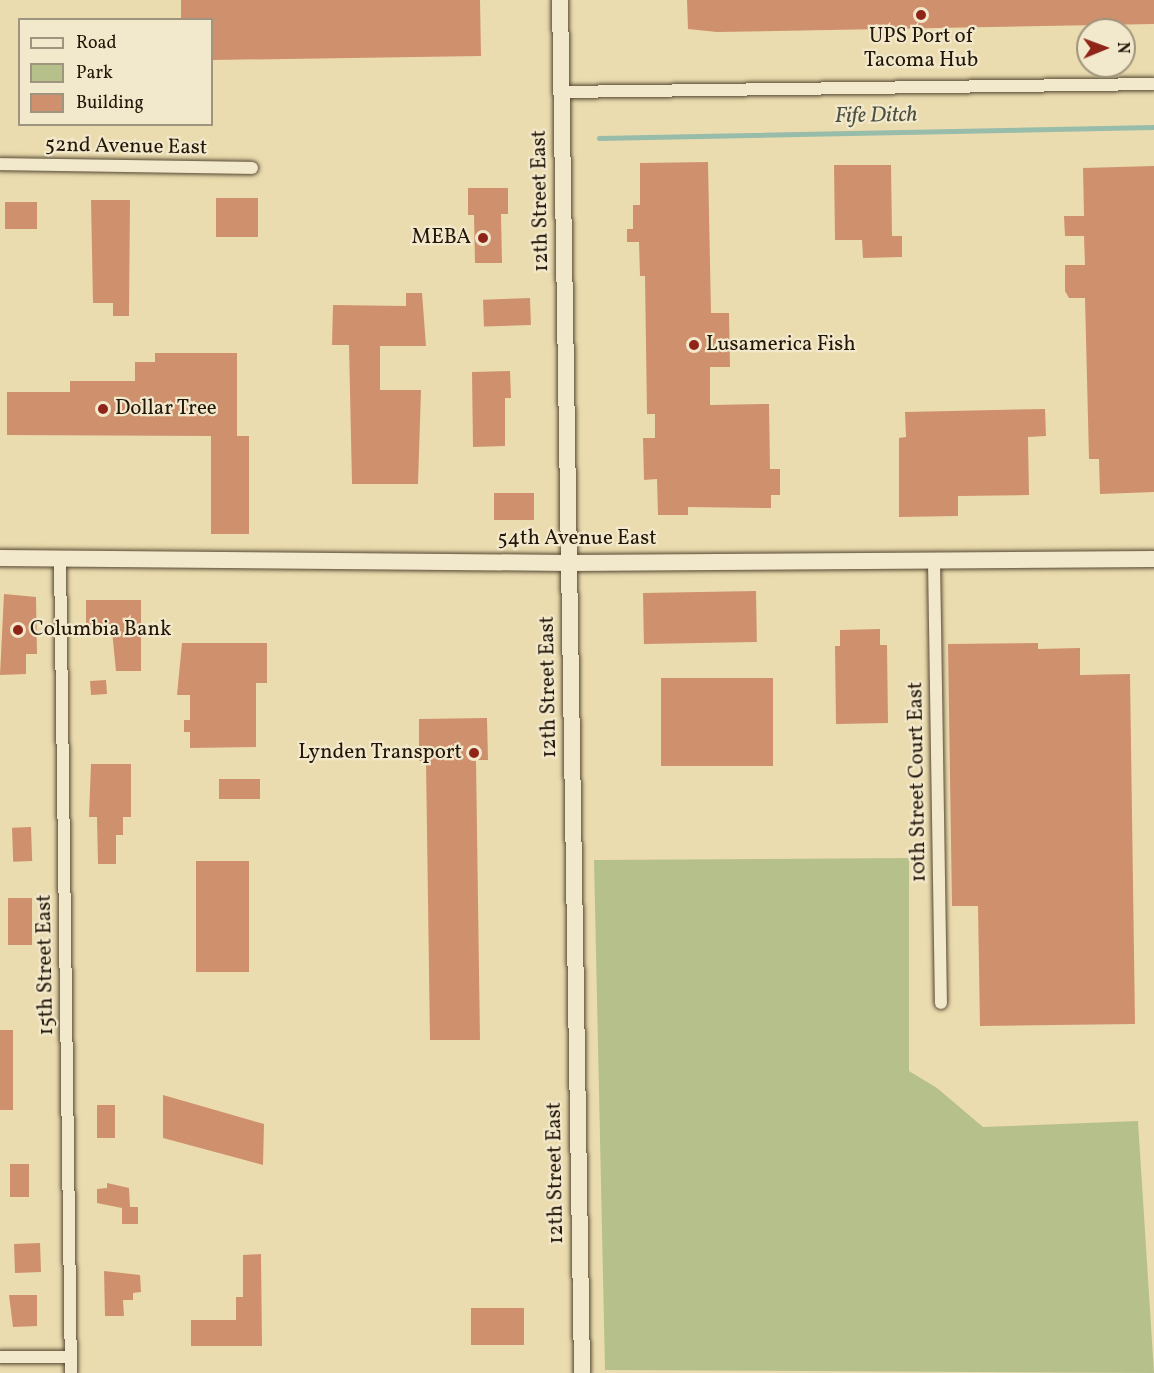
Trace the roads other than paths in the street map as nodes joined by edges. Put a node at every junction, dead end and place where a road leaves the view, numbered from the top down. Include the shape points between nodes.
1 (560, 0) edge
2 (1154, 84) edge
3 (561, 92) junction
4 (0, 164) edge
5 (252, 168) dead end
6 (60, 557) junction
7 (0, 558) edge
8 (1154, 559) edge
9 (934, 561) junction
10 (569, 562) junction
11 (941, 1003) dead end
12 (0, 1357) edge
13 (70, 1357) junction
14 (70, 1373) edge
15 (582, 1373) edge

1 - 3 street, 12th Street East
2 - 3 street
3 - 10 street, 12th Street East
4 - 5 street, 52nd Avenue East
6 - 7 street, 54th Avenue East
6 - 10 street, 54th Avenue East
6 - 13 street, 15th Street East
8 - 9 street, 54th Avenue East
9 - 10 street, 54th Avenue East
9 - 11 street, 10th Street Court East
10 - 15 street, 12th Street East
12 - 13 street
13 - 14 street, 15th Street East

